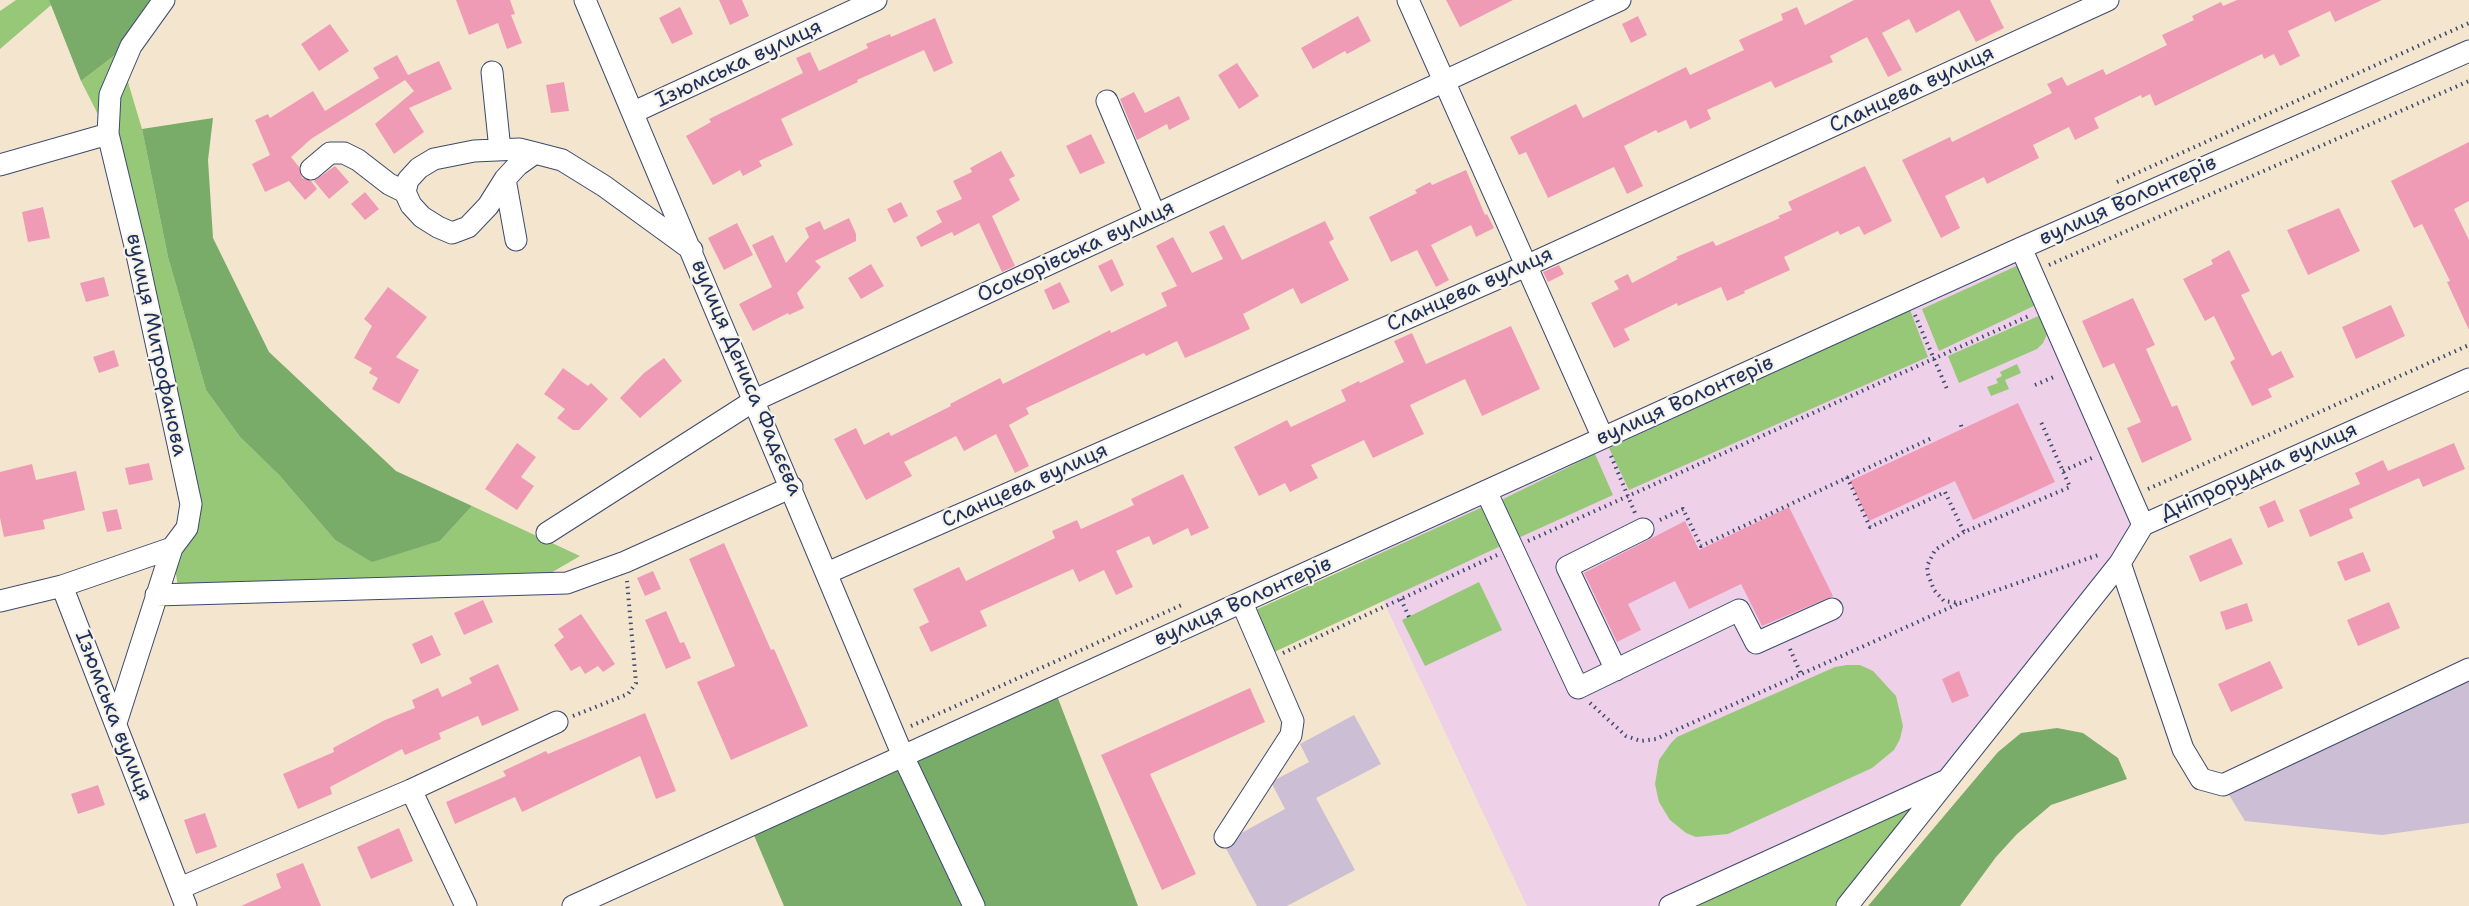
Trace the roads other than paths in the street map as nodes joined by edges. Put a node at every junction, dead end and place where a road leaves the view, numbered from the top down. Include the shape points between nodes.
1 (164, 0) edge
2 (585, 0) edge
3 (876, 0) edge
4 (1408, 0) edge
5 (1620, 0) edge
6 (2108, 0) edge
7 (2469, 51) edge
8 (492, 72) dead end
9 (1445, 81) junction
10 (1107, 101) dead end
11 (634, 112) junction
12 (108, 134) junction
13 (500, 150) junction
14 (535, 153) junction
15 (0, 165) edge
16 (310, 169) dead end
17 (505, 179) junction
18 (405, 192) junction
19 (1155, 215) junction
20 (516, 240) dead end
21 (2021, 248) junction
22 (693, 250) junction
23 (1526, 266) junction
24 (2469, 379) edge
25 (755, 400) junction
26 (1603, 438) junction
27 (792, 487) junction
28 (1486, 491) junction
29 (2143, 525) junction
30 (1642, 529) road end
31 (548, 533) dead end
32 (172, 548) junction
33 (2120, 563) junction
34 (827, 573) junction
35 (62, 586) junction
36 (156, 595) junction
37 (0, 601) edge
38 (1242, 603) junction
39 (1832, 609) dead end
40 (2469, 669) edge
41 (1616, 670) junction
42 (557, 722) road end
43 (116, 723) junction
44 (903, 756) junction
45 (1950, 779) junction
46 (411, 790) junction
47 (1225, 837) dead end
48 (183, 897) edge
49 (466, 906) edge
50 (573, 906) edge
51 (974, 906) edge
52 (1670, 906) edge
53 (1847, 906) edge

1 - 12 street, вулиця Митрофанова via 131,46 110,95
2 - 11 street, вулиця Дениса Фадєєва
3 - 11 street, Ізюмська вулиця
4 - 9 street
5 - 9 street, Осокорівська вулиця
6 - 23 street, Сланцева вулиця
7 - 21 street, вулиця Волонтерів
8 - 13 street
9 - 19 street, Осокорівська вулиця
9 - 23 street
10 - 19 street
11 - 22 street, вулиця Дениса Фадєєва
12 - 15 street
12 - 32 street, вулиця Митрофанова via 191,504 187,528
13 - 14 street
13 - 18 street via 434,159 408,180
14 - 17 street
14 - 22 street via 562,160
16 - 18 street via 330,153 344,153
17 - 18 street via 488,206 468,227 452,233 422,217
17 - 20 street
19 - 25 street, Осокорівська вулиця
21 - 26 street, вулиця Волонтерів
21 - 29 street
22 - 25 street, вулиця Дениса Фадєєва
23 - 26 street
23 - 34 street, Сланцева вулиця
24 - 29 street, Дніпрорудна вулиця
25 - 27 street, вулиця Дениса Фадєєва
25 - 31 street, Осокорівська вулиця
26 - 28 street, вулиця Волонтерів
27 - 34 street, вулиця Дениса Фадєєва
27 - 36 street via 626,562 567,584
28 - 38 street, вулиця Волонтерів
28 - 41 street via 1578,688
29 - 33 street, Дніпрорудна вулиця
30 - 41 street via 1567,567
32 - 35 street
32 - 36 street, вулиця Митрофанова
33 - 40 street via 2183,749 2201,779 2223,785
33 - 45 street, Дніпрорудна вулиця
34 - 44 street, вулиця Дениса Фадєєва
35 - 37 street
35 - 43 street, Ізюмська вулиця
36 - 43 street, вулиця Митрофанова
38 - 44 street, вулиця Волонтерів
38 - 47 street via 1293,721 1291,735
39 - 41 street via 1756,643 1739,610
42 - 46 street
43 - 48 street, Ізюмська вулиця
44 - 50 street, вулиця Волонтерів
44 - 51 street, вулиця Дениса Фадєєва
45 - 52 street
45 - 53 street, Дніпрорудна вулиця
46 - 48 street
46 - 49 street

